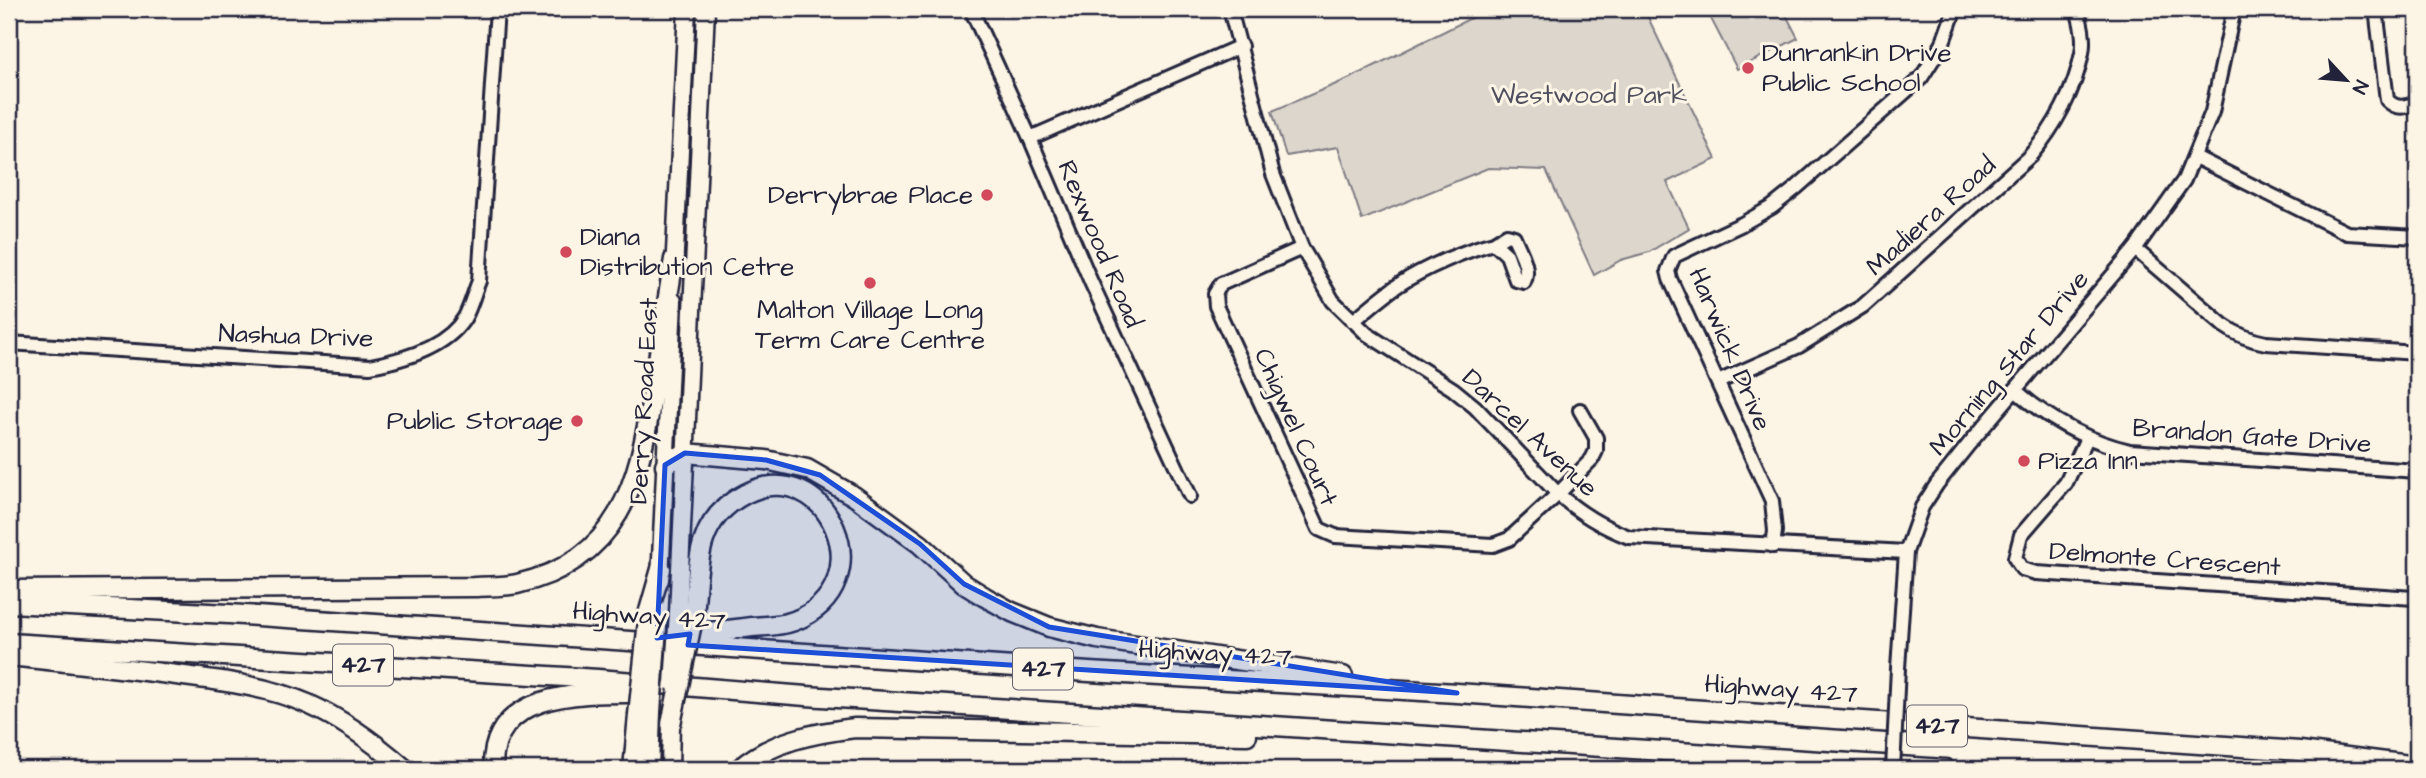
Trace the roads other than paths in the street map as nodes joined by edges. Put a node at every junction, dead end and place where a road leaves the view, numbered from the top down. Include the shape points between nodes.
1 (497, 9) edge
2 (687, 9) edge
3 (706, 9) edge
4 (971, 9) edge
5 (1230, 9) edge
6 (1955, 9) edge
7 (2077, 9) edge
8 (2234, 9) edge
9 (2376, 9) edge
10 (1241, 46) junction
11 (2417, 103) edge
12 (1030, 138) junction
13 (2195, 157) junction
14 (2417, 237) edge
15 (1494, 243) dead end
16 (1302, 248) junction
17 (2135, 249) junction
18 (674, 259) junction
19 (1353, 321) junction
20 (9, 343) edge
21 (2417, 353) edge
22 (1718, 382) junction
23 (2015, 390) junction
24 (1580, 410) dead end
25 (2087, 438) junction
26 (685, 453) junction
27 (665, 465) junction
28 (2417, 471) edge
29 (1558, 494) junction
30 (1190, 496) dead end
31 (1773, 546) junction
32 (1906, 552) junction
33 (660, 569) joint
34 (9, 590) edge
35 (2417, 596) edge
36 (9, 603) edge
37 (686, 614) junction
38 (629, 641) junction
39 (9, 643) edge
40 (9, 656) edge
41 (716, 688) junction
42 (1457, 693) junction
43 (645, 714) junction
44 (671, 724) joint
45 (1368, 732) junction
46 (2417, 766) edge
47 (405, 769) edge
48 (493, 769) edge
49 (633, 769) edge
50 (650, 769) edge
51 (670, 769) edge
52 (739, 769) edge
53 (1893, 769) edge
54 (1944, 769) edge

1 - 20 street, Nashua Drive via 479,281 464,319 439,342 403,359 370,366
2 - 18 main road, Derry Road East
3 - 26 main road, Derry Road East
4 - 12 street, Rexwood Road
5 - 10 street, Darcel Avenue
6 - 22 street, Harwick Drive via 1942,45 1921,78 1772,206 1674,256 1670,279
7 - 22 street, Madiera Road via 2082,33 2079,63 2068,96 2030,156 1863,306 1799,346
8 - 13 street, Morning Star Drive via 2218,88
9 - 11 street via 2387,100 2402,108
10 - 12 street
10 - 16 street, Darcel Avenue via 1273,174
12 - 30 street, Rexwood Road
13 - 14 street via 2347,233
13 - 17 street, Morning Star Drive via 2167,207
15 - 19 street via 1407,280
16 - 19 street, Darcel Avenue via 1334,301
16 - 29 street, Chigwel Court via 1221,285 1215,294 1216,306 1319,529 1335,536 1493,545 1509,539
17 - 21 street via 2235,334 2250,340
17 - 23 street, Morning Star Drive
18 - 27 main road, Derry Road East
18 - 34 highway via 647,432 630,494 596,544 571,563 514,584 474,587
19 - 29 street, Darcel Avenue via 1388,350 1475,407
22 - 31 street, Harwick Drive via 1772,501
23 - 25 street, Brandon Gate Drive
23 - 32 street, Morning Star Drive via 1928,497
24 - 29 street, Chigwel Court via 1596,438 1596,451
25 - 28 street, Brandon Gate Drive via 2149,454
25 - 35 street, Delmonte Crescent via 2066,483 2021,535 2015,558 2022,569
26 - 27 highway
26 - 37 main road, Derry Road East
26 - 42 highway via 807,468 854,496 975,590 1049,627 1097,639
27 - 33 main road, Derry Road East
29 - 31 street, Darcel Avenue via 1597,524 1629,537
31 - 32 street, Darcel Avenue
32 - 53 street, Morning Star Drive, bridge
33 - 43 highway, bridge
36 - 38 highway, Highway 427 / 427
37 - 38 highway via 704,538 715,517 733,500 765,487 782,487 816,500 830,514 842,548 841,564 831,594 816,608 778,625
37 - 44 highway, bridge
38 - 42 highway, Highway 427 / 427
39 - 41 highway, 427
40 - 47 highway via 129,668 271,691 330,715
41 - 45 highway, 427
41 - 48 highway via 695,693 597,693 541,702 523,709 503,731
42 - 46 highway, Highway 427 / 427 via 2300,751
43 - 49 highway
43 - 50 main road
44 - 51 main road
45 - 52 highway via 1311,736 855,728 803,735 753,757
45 - 54 highway, 427

